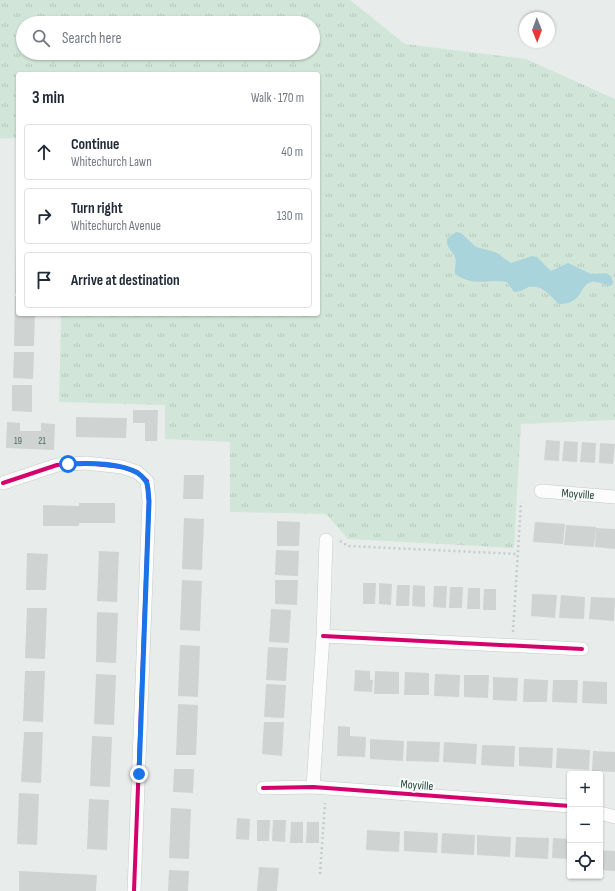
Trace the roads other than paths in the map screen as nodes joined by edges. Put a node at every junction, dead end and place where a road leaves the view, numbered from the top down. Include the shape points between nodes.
1 (1, 483) edge
2 (540, 491) dead end
3 (615, 497) edge
4 (326, 540) dead end
5 (323, 636) junction
6 (582, 649) dead end
7 (313, 787) junction
8 (263, 788) dead end
9 (567, 806) edge
10 (603, 814) edge
11 (615, 817) edge
12 (134, 891) edge

1 - 12 street via 57,465 86,463 122,467 138,472 147,481 149,501
2 - 3 street, Moyville
4 - 5 street
5 - 6 street
5 - 7 street
7 - 8 street, Moyville
7 - 9 street, Moyville
10 - 11 street

